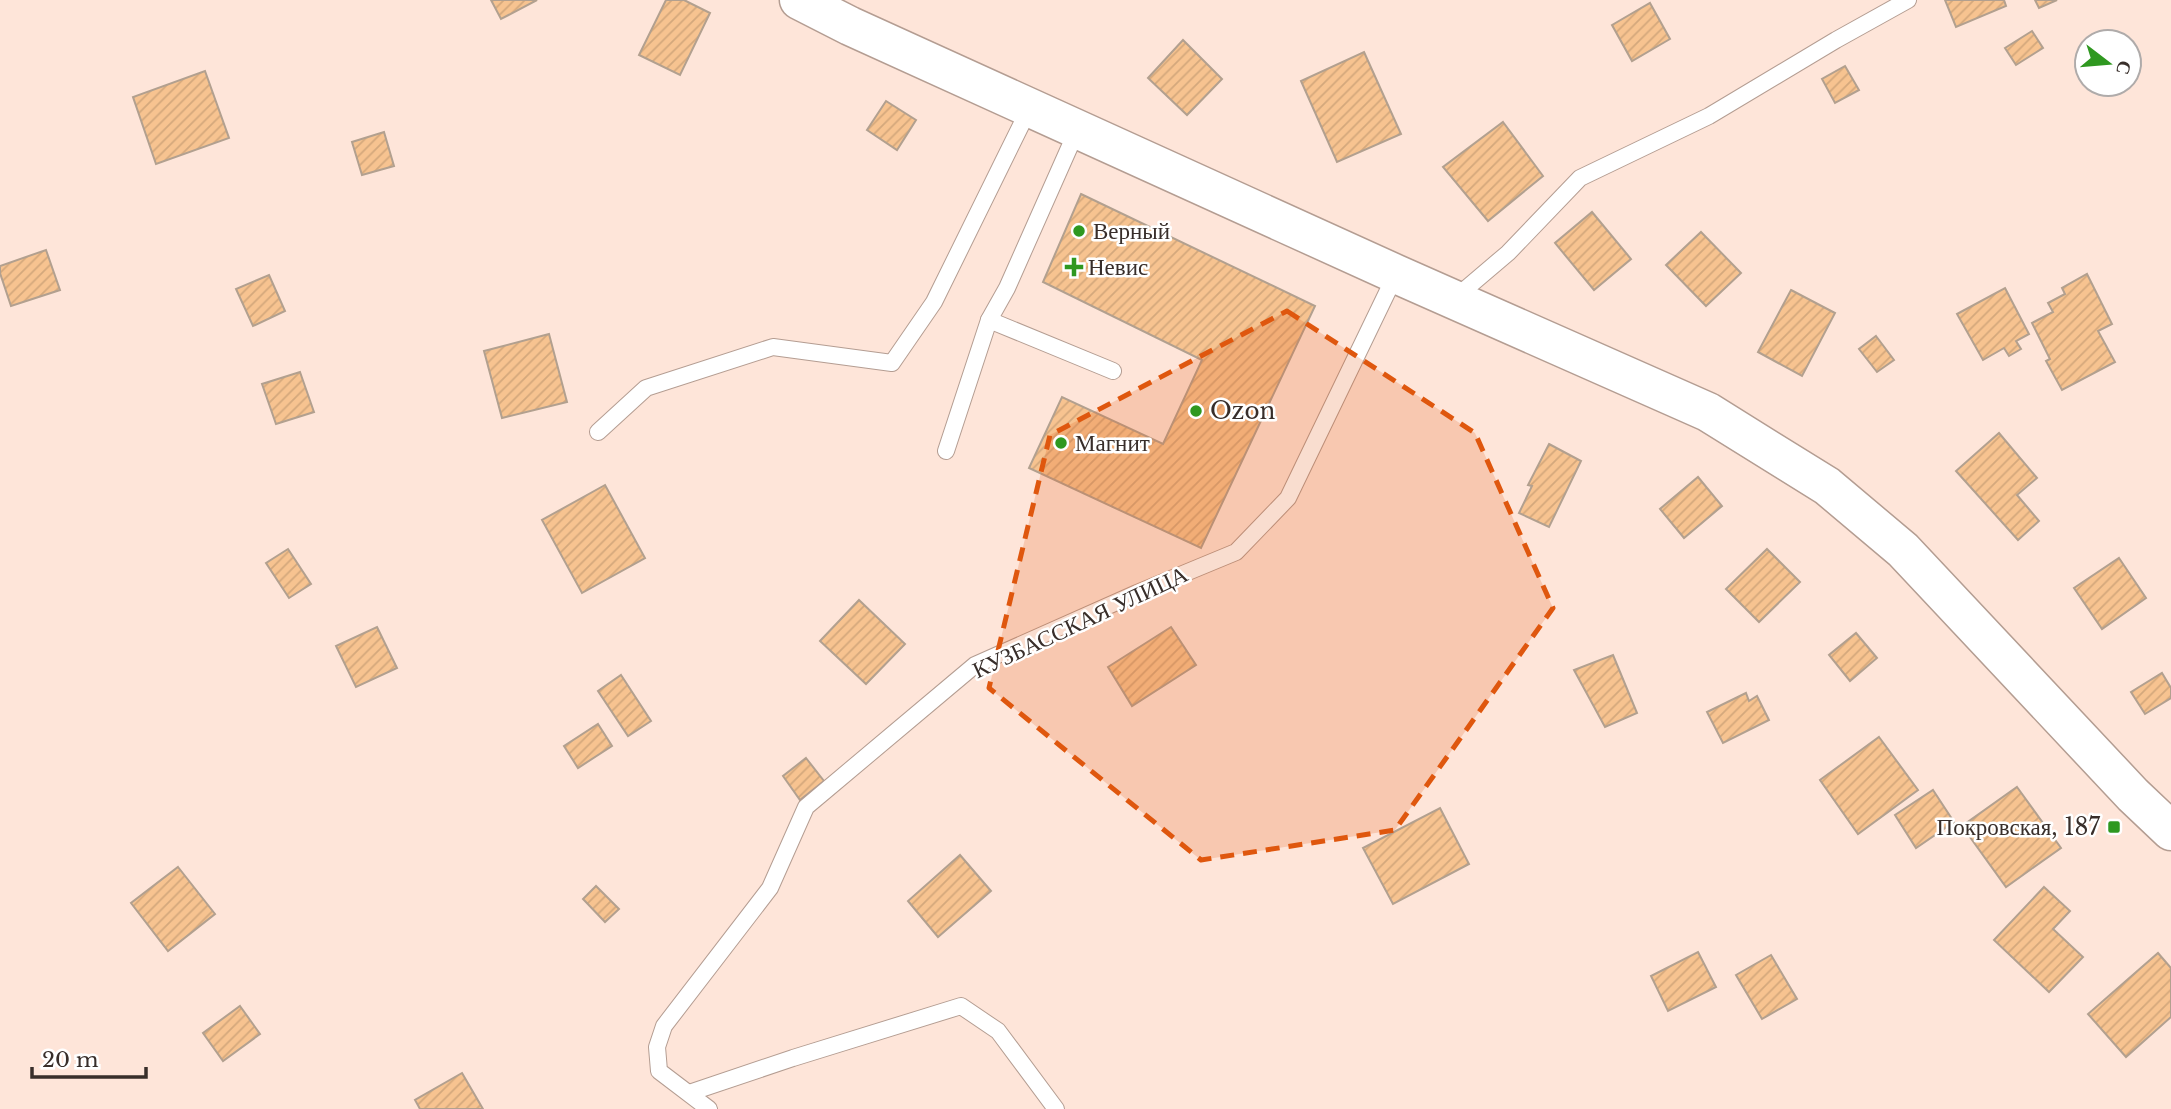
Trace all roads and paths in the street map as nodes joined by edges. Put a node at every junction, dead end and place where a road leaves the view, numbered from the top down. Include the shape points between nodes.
1 (799, 0) edge
2 (1908, 0) edge
3 (1030, 107) junction
4 (1078, 128) junction
5 (1396, 274) junction
6 (1454, 299) junction
7 (989, 320) junction
8 (1113, 371) dead end
9 (598, 432) dead end
10 (946, 451) dead end
11 (2171, 831) edge
12 (689, 1093) junction
13 (709, 1109) edge
14 (1056, 1109) edge

1 - 3 main road
2 - 6 lane via 1709,116 1580,178 1508,253
3 - 4 main road
3 - 9 lane via 934,302 892,363 773,347 646,388
4 - 5 main road
4 - 7 lane
5 - 6 main road
5 - 12 lane, КУЗБАССКАЯ УЛИЦА via 1288,498 1236,552 975,666 806,807 770,888 664,1026 657,1048 659,1071
6 - 11 main road via 1708,412 1827,486 1903,550
7 - 8 lane
7 - 10 lane
12 - 13 lane, КУЗБАССКАЯ УЛИЦА
12 - 14 lane via 961,1006 998,1031

